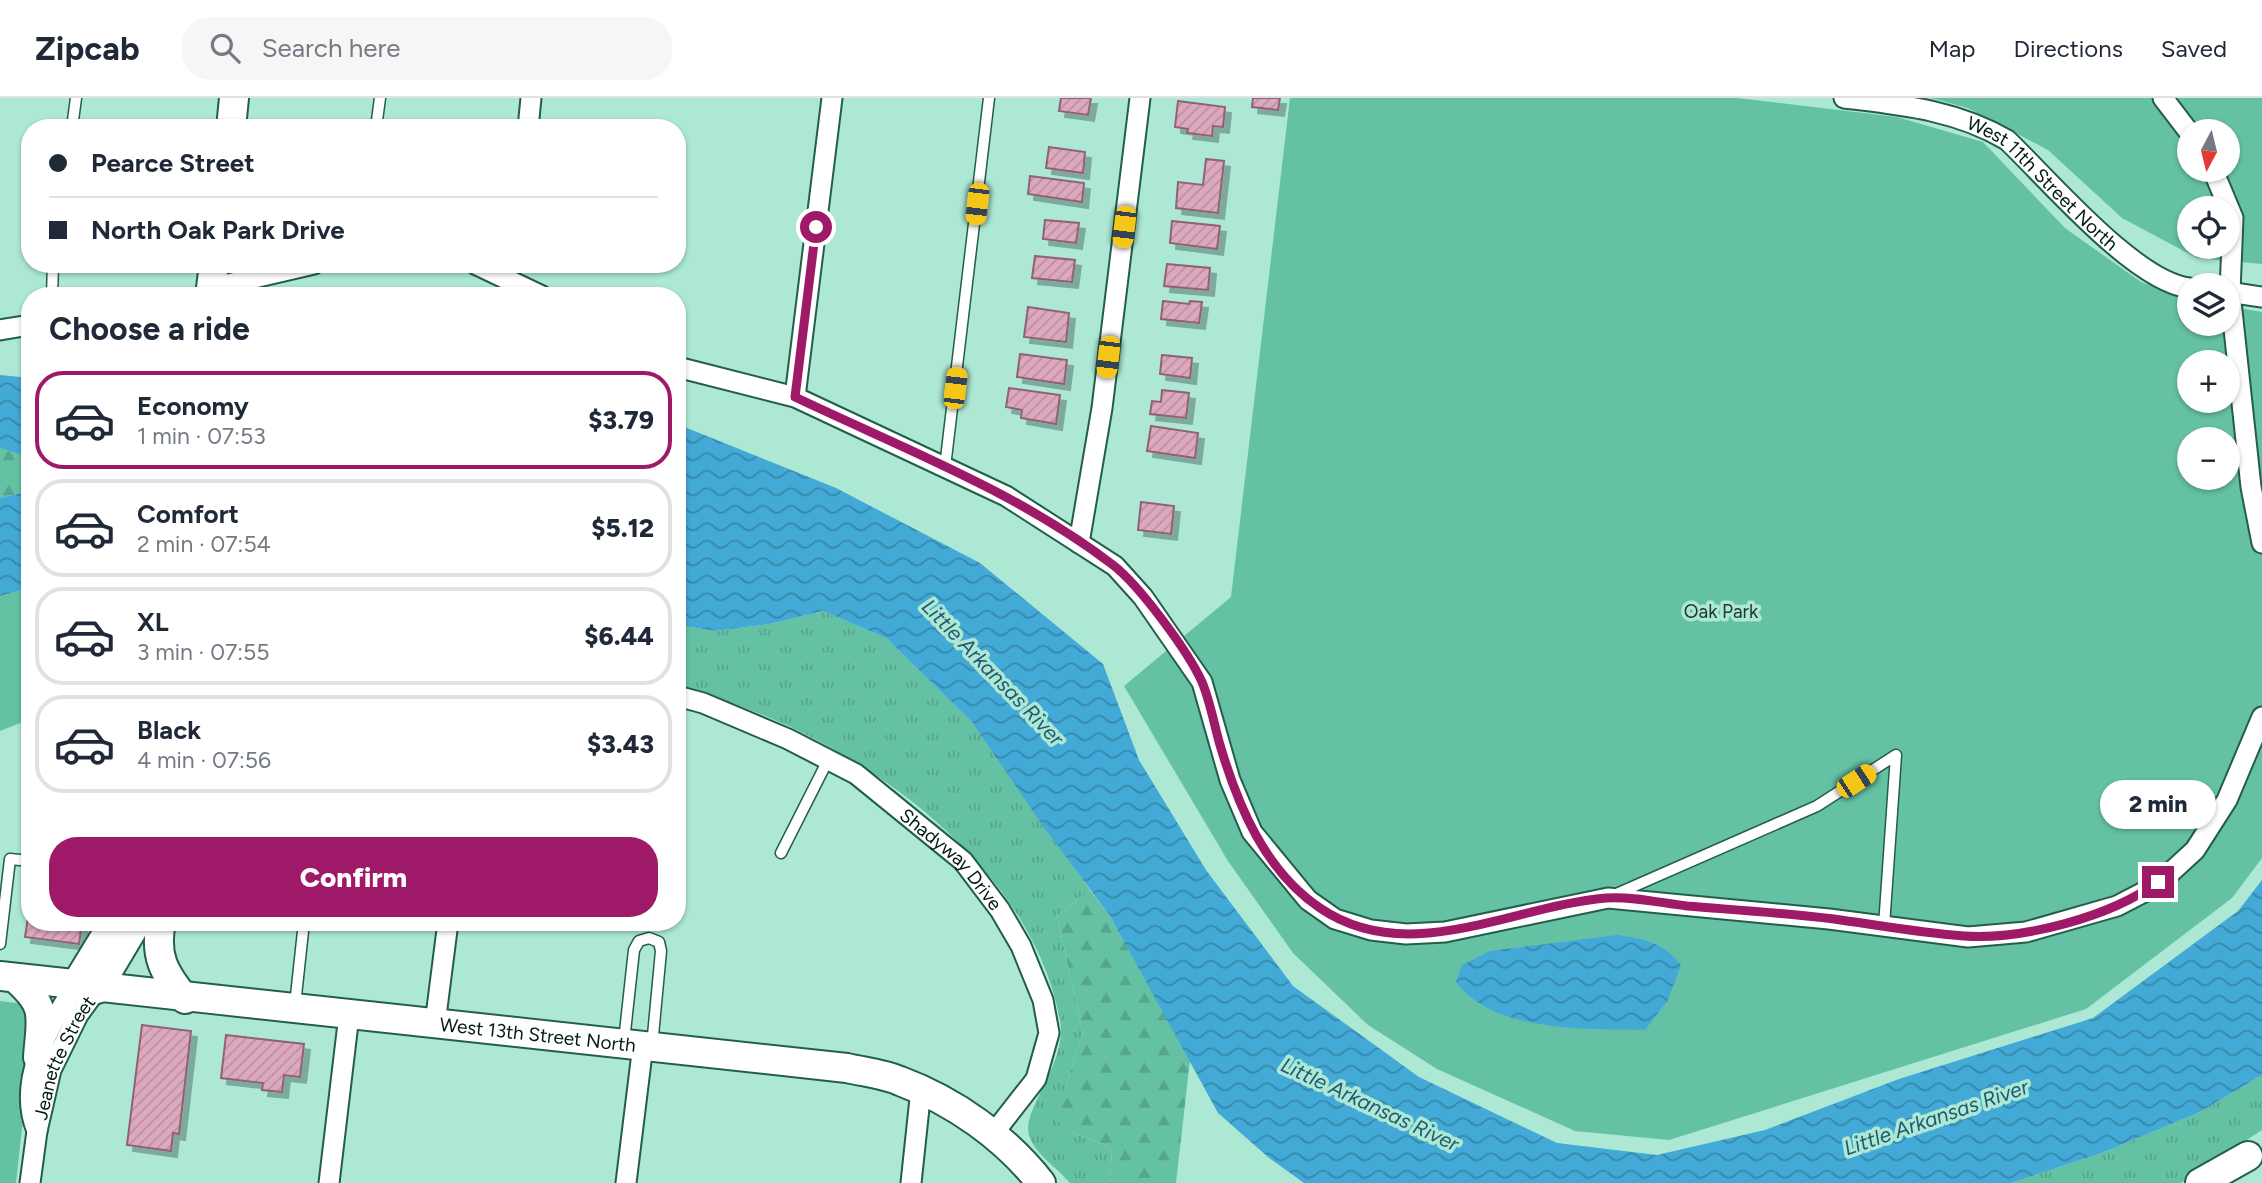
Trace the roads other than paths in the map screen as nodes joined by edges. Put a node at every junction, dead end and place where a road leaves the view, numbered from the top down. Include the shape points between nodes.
1 (76, 98) edge
2 (234, 98) edge
3 (380, 98) edge
4 (531, 98) edge
5 (832, 98) edge
6 (989, 98) edge
7 (1140, 98) edge
8 (1844, 98) edge
9 (2163, 98) edge
10 (73, 119) edge
11 (231, 119) edge
12 (377, 119) edge
13 (529, 119) edge
14 (2179, 119) edge
15 (2218, 182) edge
16 (266, 273) edge
17 (513, 273) edge
18 (2230, 273) edge
19 (212, 283) edge
20 (2177, 286) edge
21 (531, 287) edge
22 (2240, 294) edge
23 (2262, 297) edge
24 (21, 326) edge
25 (0, 330) edge
26 (2234, 336) edge
27 (686, 369) edge
28 (795, 397) junction
29 (945, 467) junction
30 (1079, 543) junction
31 (2262, 543) edge
32 (686, 698) edge
33 (2262, 717) edge
34 (828, 760) junction
35 (781, 853) dead end
36 (21, 860) edge
37 (1608, 898) junction
38 (1884, 926) junction
39 (110, 931) edge
40 (130, 931) edge
41 (160, 931) edge
42 (303, 931) edge
43 (447, 931) edge
44 (0, 944) edge
45 (8, 977) edge
46 (86, 987) junction
47 (185, 999) junction
48 (294, 1009) junction
49 (349, 1015) junction
50 (435, 1024) junction
51 (640, 1045) junction
52 (38, 1057) junction
53 (921, 1090) junction
54 (37, 1130) junction
55 (993, 1134) junction
56 (2251, 1161) edge
57 (30, 1183) edge
58 (329, 1183) edge
59 (626, 1183) edge
60 (911, 1183) edge
61 (1041, 1183) edge
62 (2200, 1183) edge
63 (2224, 1183) edge

1 - 10 lane
2 - 11 street
3 - 12 lane
4 - 13 street
5 - 28 street
6 - 29 lane
7 - 30 street via 1102,408
8 - 20 street, West 11th Street North via 1926,107 2007,140 2116,249
9 - 14 street
15 - 18 street via 2233,218
16 - 19 street
17 - 21 street
22 - 23 street
24 - 25 street
26 - 31 street
27 - 28 street
28 - 29 street
29 - 30 street via 1006,496
30 - 37 street via 1115,566 1175,640 1202,682 1230,780 1252,832 1308,900 1335,919 1371,930 1445,932
32 - 34 street, Shadyway Drive
33 - 38 street via 2228,800 2213,824 2186,858 2146,891 2117,906 2026,932 1968,937
34 - 35 lane
34 - 55 street, Shadyway Drive via 856,774 963,861 1000,909 1021,946 1043,1000 1049,1033 1036,1079
36 - 44 lane via 10,859
37 - 38 street
37 - 38 lane via 1817,806 1896,755
39 - 46 street
40 - 46 street
41 - 47 street via 159,960
42 - 48 lane
43 - 50 street
45 - 46 street, West 13th Street North
45 - 52 street via 34,995 41,1009
46 - 47 street, West 13th Street North
46 - 52 street, Jeanette Street via 58,1012
46 - 54 street, Jeanette Street via 78,1015 51,1070
47 - 48 street, West 13th Street North
48 - 49 street, West 13th Street North
49 - 50 street, West 13th Street North
49 - 58 street
50 - 51 street, West 13th Street North
51 - 51 lane via 661,951 659,942 649,938 639,941 634,950
51 - 53 street, West 13th Street North via 847,1068 897,1079
51 - 59 street
52 - 54 street, Jeanette Street via 29,1102
53 - 55 street, West 13th Street North
53 - 60 street
54 - 57 street, Jeanette Street
55 - 61 street, West 13th Street North
56 - 62 street
56 - 63 street

